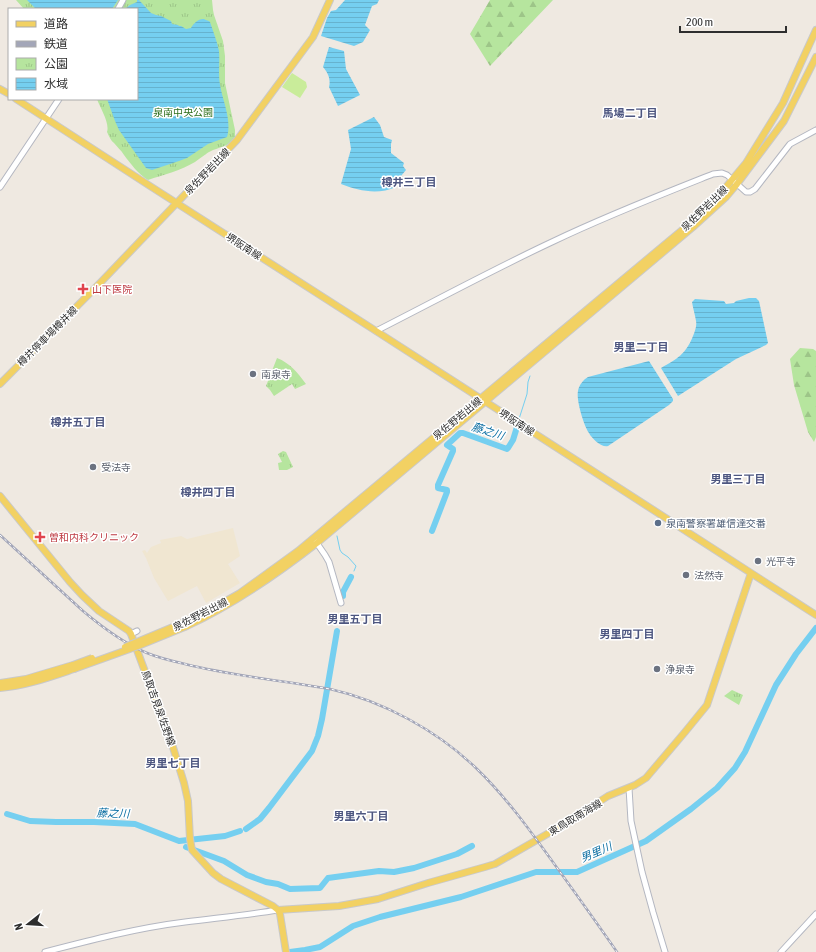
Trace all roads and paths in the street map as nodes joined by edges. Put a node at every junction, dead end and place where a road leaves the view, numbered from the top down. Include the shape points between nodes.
1 (330, 0) edge
2 (816, 30) edge
3 (816, 57) edge
4 (18, 100) edge
5 (58, 100) edge
6 (46, 118) junction
7 (816, 130) edge
8 (735, 182) junction
9 (0, 188) edge
10 (177, 203) junction
11 (376, 331) junction
12 (0, 384) edge
13 (480, 398) junction
14 (486, 402) junction
15 (0, 496) edge
16 (315, 541) junction
17 (751, 573) junction
18 (341, 603) dead end
19 (816, 615) edge
20 (73, 667) junction
21 (0, 683) edge
22 (0, 688) edge
23 (629, 788) junction
24 (279, 912) junction
25 (816, 914) edge
26 (45, 952) edge
27 (286, 952) edge
28 (665, 952) edge
29 (781, 952) edge

1 - 10 main road, 泉佐野岩出線 via 313,37 238,140
2 - 8 main road, 泉佐野岩出線 via 783,103
3 - 8 main road, 泉佐野岩出線 via 784,121
4 - 6 main road, 泉佐野岩出線
5 - 6 street
6 - 9 street
6 - 10 main road, 泉佐野岩出線
7 - 8 street via 790,144 754,190 746,192
8 - 11 street via 722,173 713,174 629,208 550,242
8 - 13 main road, 泉佐野岩出線 via 687,226
8 - 14 main road, 泉佐野岩出線 via 726,197 693,227
10 - 11 main road, 堺阪南線
10 - 12 main road, 樽井停車場樽井線
11 - 13 main road, 堺阪南線
13 - 14 main road, 堺阪南線
13 - 16 main road, 泉佐野岩出線
14 - 16 main road, 泉佐野岩出線
14 - 17 main road, 堺阪南線
15 - 24 main road, 鳥取吉見泉佐野線 via 82,595 100,611 134,632 184,783 191,844 213,873 273,906
16 - 18 street via 329,562
16 - 20 main road, 泉佐野岩出線, bridge via 240,593 186,624
17 - 19 main road, 堺阪南線
17 - 23 main road, 東鳥取南海線 via 707,705 646,778
20 - 21 main road, 泉佐野岩出線
20 - 22 main road, 泉佐野岩出線 via 44,679
23 - 24 main road, 東鳥取南海線 via 608,796 495,864 378,899
23 - 28 street via 631,821 642,872
24 - 26 street via 154,927
24 - 27 main road
25 - 29 street

